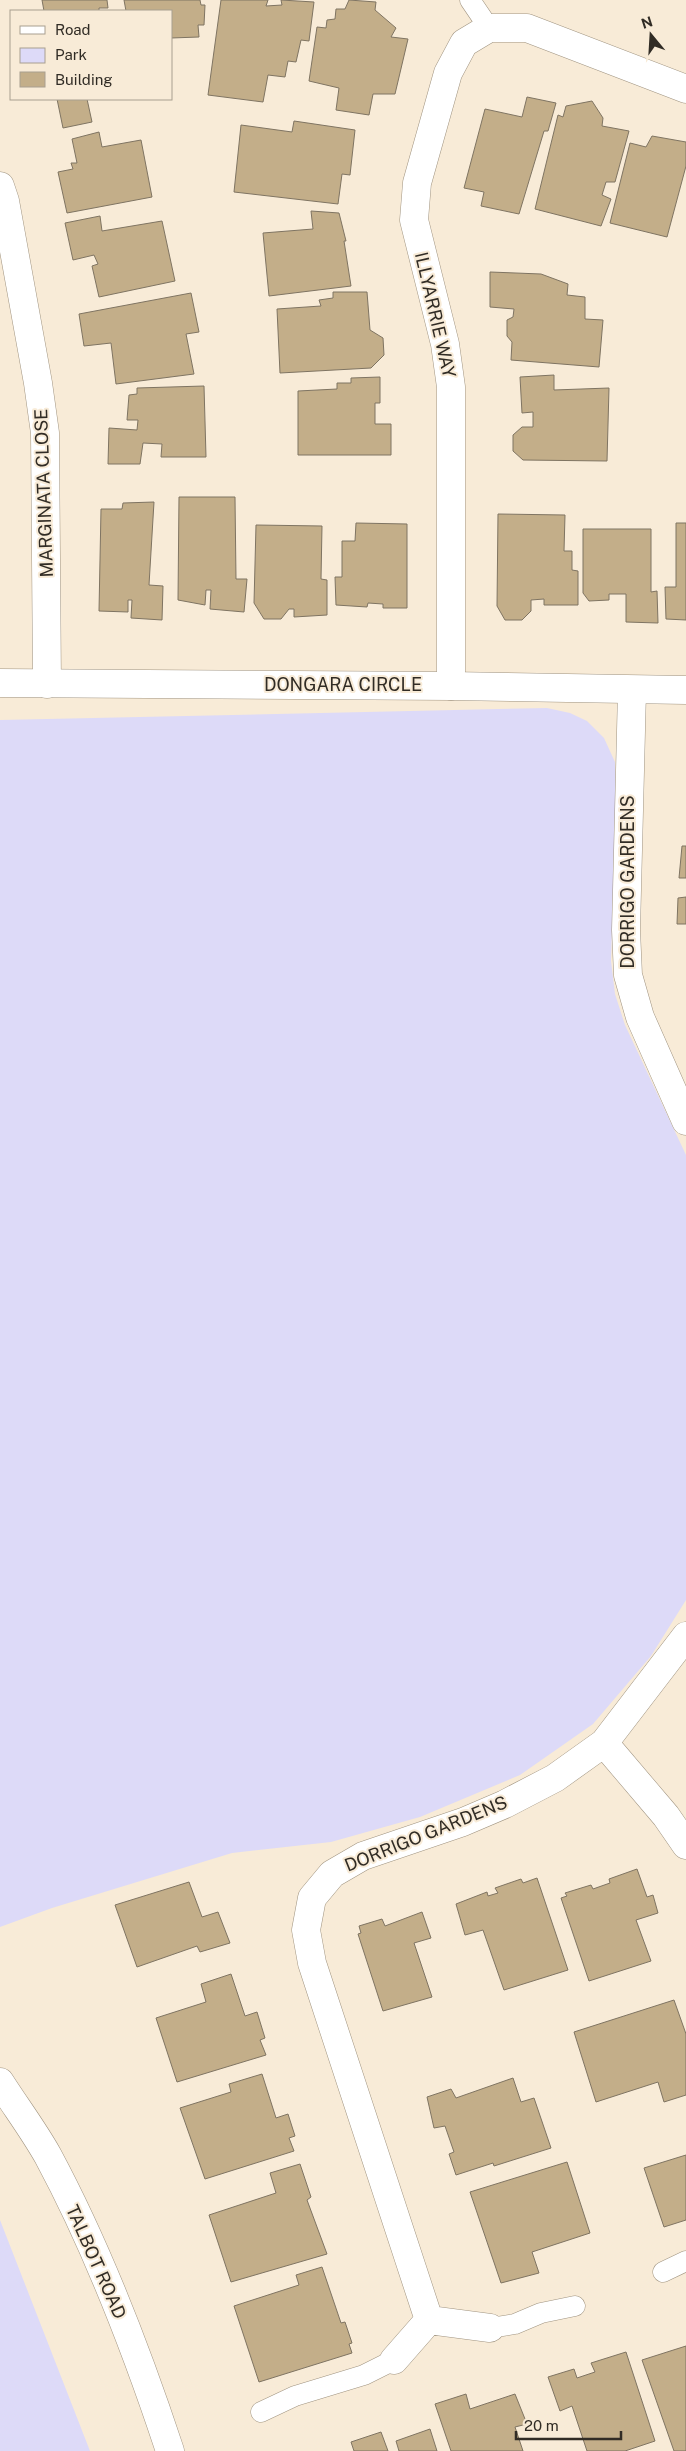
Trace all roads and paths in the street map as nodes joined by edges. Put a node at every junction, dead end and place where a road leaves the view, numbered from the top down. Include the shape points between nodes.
1 (470, 0) edge
2 (489, 28) junction
3 (686, 89) edge
4 (0, 186) edge
5 (0, 683) edge
6 (47, 684) junction
7 (452, 686) junction
8 (686, 690) edge
9 (632, 691) junction
10 (686, 1121) edge
11 (686, 1636) edge
12 (604, 1743) junction
13 (686, 1845) edge
14 (0, 2082) edge
15 (686, 2261) edge
16 (663, 2272) dead end
17 (575, 2306) dead end
18 (429, 2320) junction
19 (490, 2328) joint
20 (394, 2360) joint
21 (261, 2412) dead end
22 (170, 2451) edge

1 - 2 lane
2 - 3 street via 527,28
2 - 7 street, ILLYARRIE WAY via 464,43 448,73 417,183 414,220 445,344 451,387
4 - 6 street, MARGINATA CLOSE via 45,433
5 - 6 street, DONGARA CIRCLE
6 - 7 street, DONGARA CIRCLE
7 - 9 street, DONGARA CIRCLE
8 - 9 street, DONGARA CIRCLE
9 - 10 street, DORRIGO GARDENS via 628,975 640,1017
11 - 12 street, DORRIGO GARDENS
12 - 13 street via 666,1816
12 - 18 street, DORRIGO GARDENS via 555,1778 505,1804 364,1856 332,1874 312,1898 306,1930 312,1963
14 - 22 street, TALBOT ROAD via 47,2155 99,2263
15 - 16 lane
17 - 19 lane
18 - 19 street
18 - 20 street
20 - 21 lane via 364,2375 295,2396

